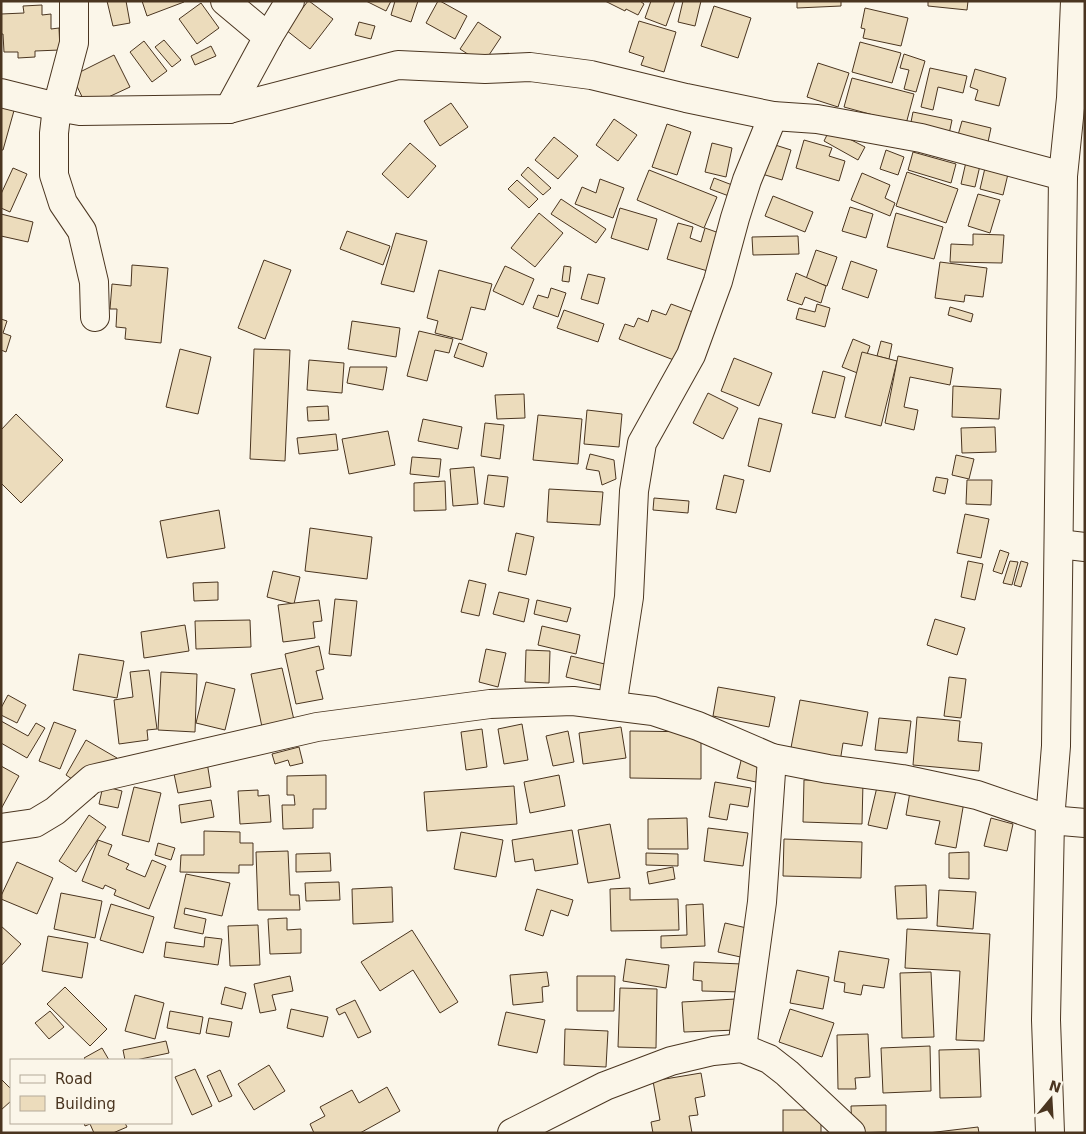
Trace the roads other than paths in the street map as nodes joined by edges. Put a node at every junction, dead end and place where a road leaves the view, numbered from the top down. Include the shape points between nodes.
1 (74, 1) edge
2 (225, 1) edge
3 (290, 1) edge
4 (1075, 1) edge
5 (268, 37) junction
6 (1, 93) edge
7 (57, 107) junction
8 (229, 109) junction
9 (773, 116) junction
10 (1063, 176) junction
11 (95, 317) dead end
12 (1072, 546) edge
13 (612, 706) junction
14 (772, 758) junction
15 (1050, 820) junction
16 (1085, 823) edge
17 (1, 828) edge
18 (742, 1048) junction
19 (512, 1133) edge
20 (851, 1133) edge
21 (1050, 1133) edge

1 - 7 main road via 74,43
2 - 5 main road
3 - 5 main road
4 - 10 main road via 1071,98
5 - 8 main road
6 - 7 main road
7 - 8 main road via 80,111
7 - 11 main road via 54,175 63,202 82,231 94,282
8 - 9 main road via 398,65 485,69 530,67 592,75
9 - 10 main road via 817,119 921,138
9 - 13 main road via 747,180 718,281 691,355 642,443 634,491 629,597
10 - 12 main road
12 - 15 main road
13 - 14 main road via 653,711 698,726
13 - 17 main road via 573,701 490,704 317,727 92,779 55,811 35,823
14 - 15 main road via 902,779 976,795
14 - 18 main road via 762,902
15 - 16 main road
15 - 21 main road via 1046,1020
18 - 19 main road via 671,1061 605,1086
18 - 20 main road via 769,1059

